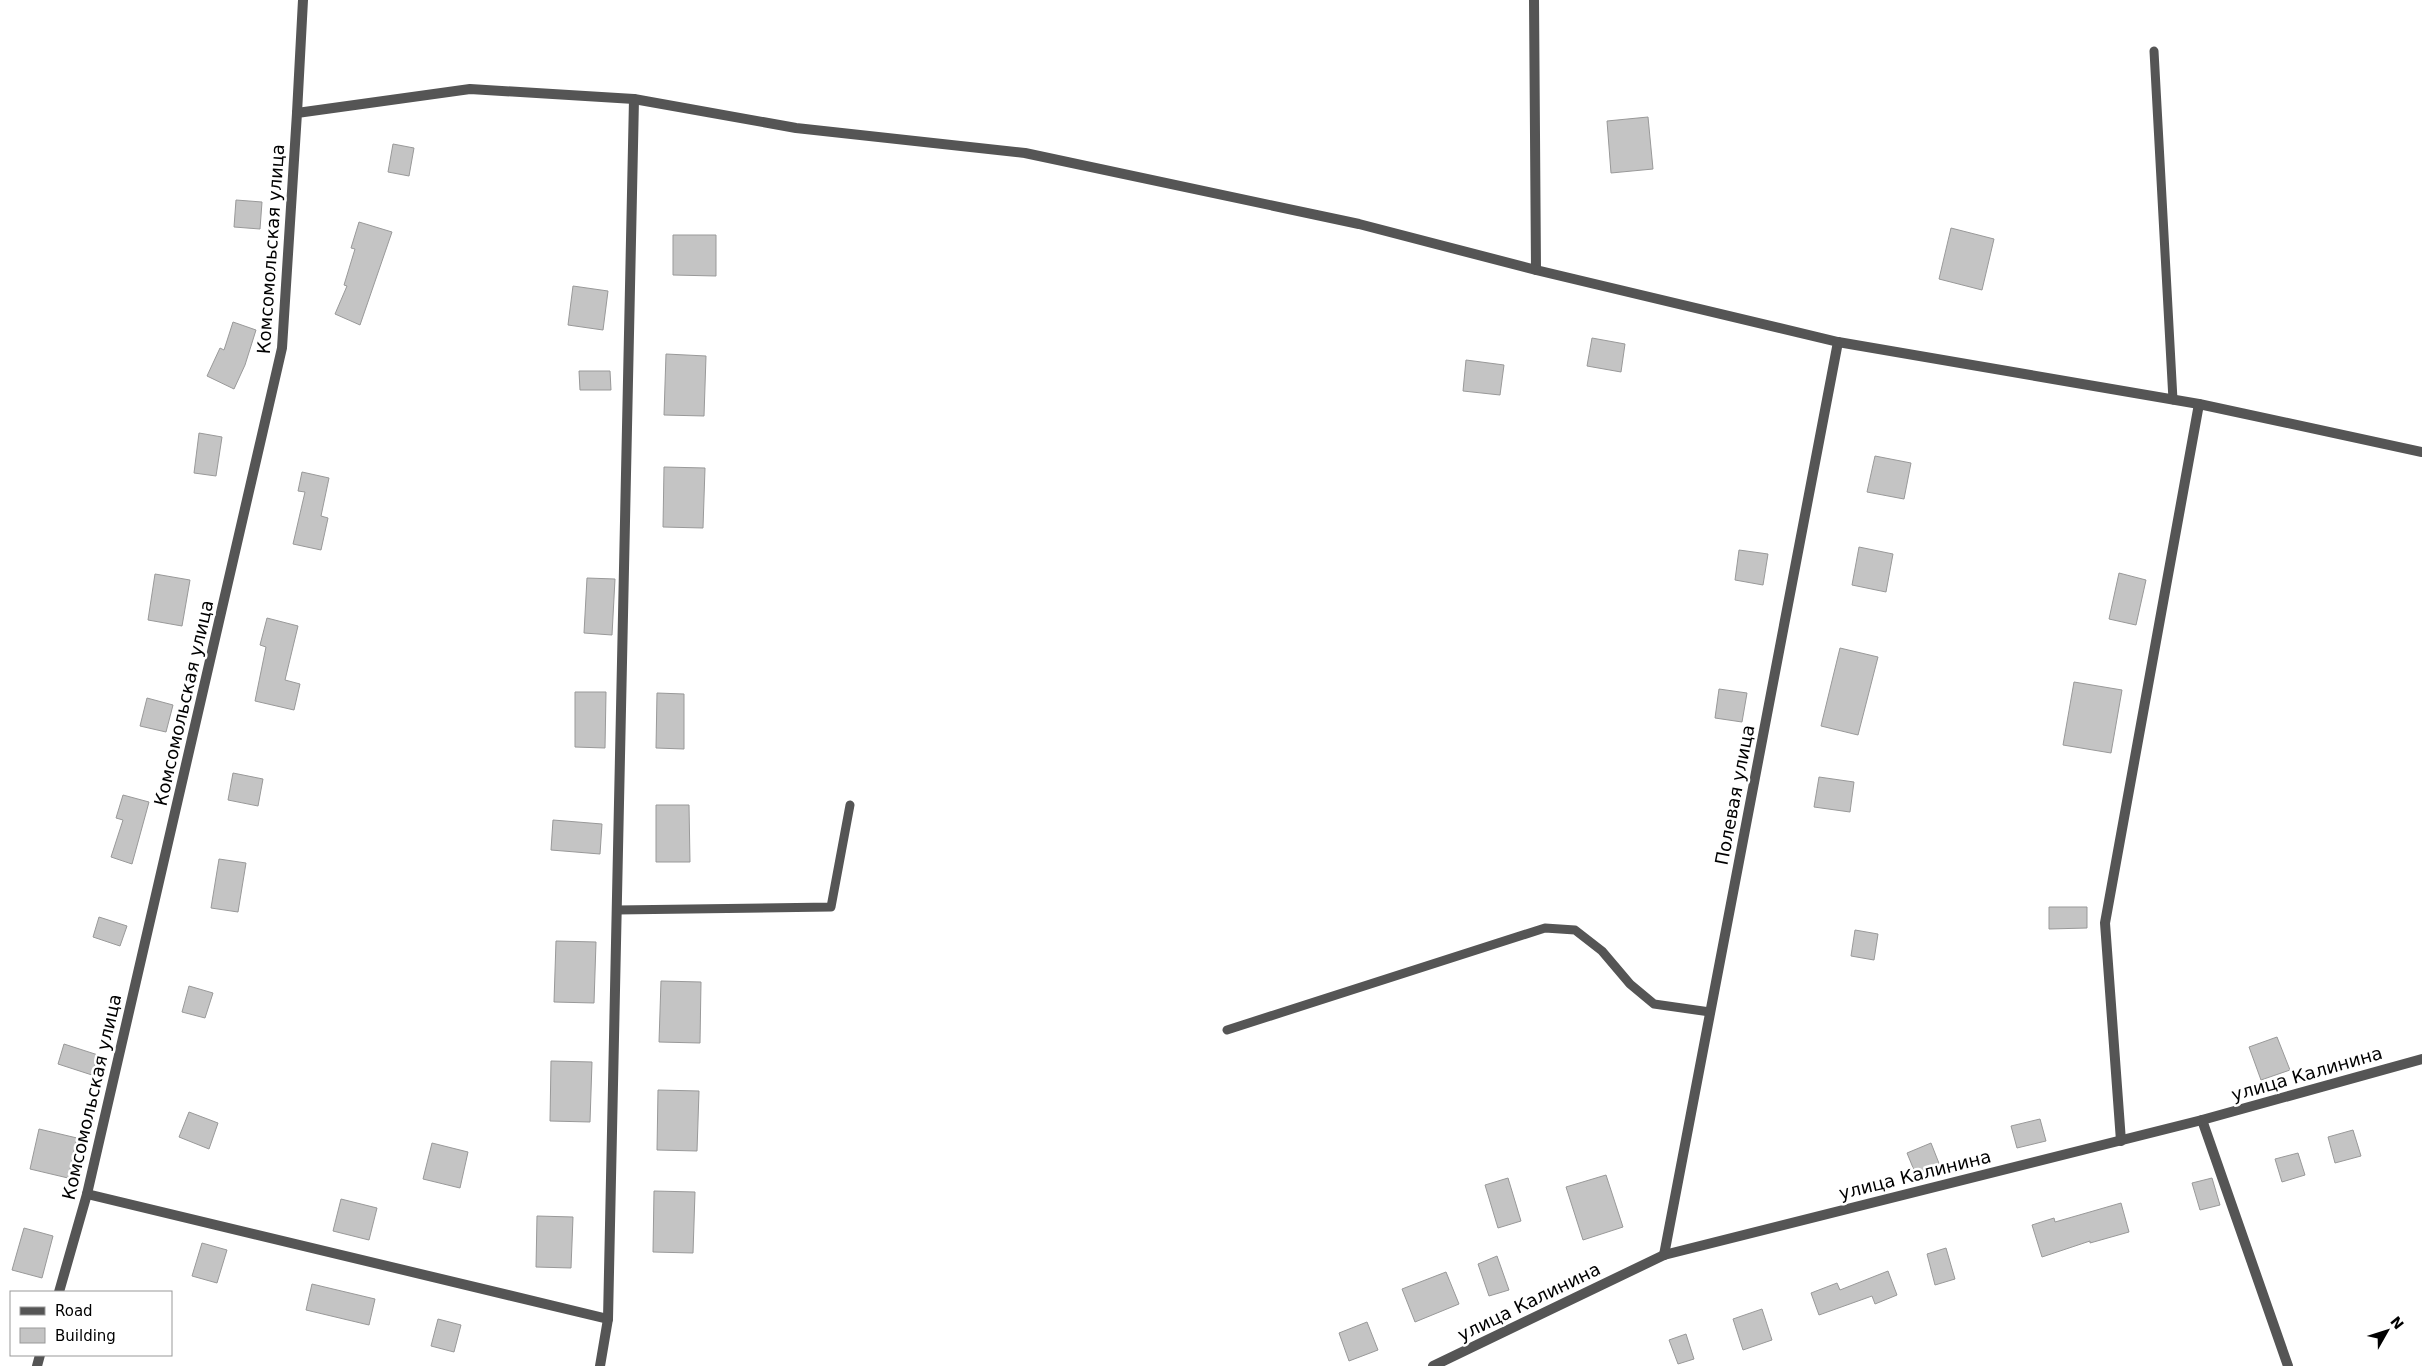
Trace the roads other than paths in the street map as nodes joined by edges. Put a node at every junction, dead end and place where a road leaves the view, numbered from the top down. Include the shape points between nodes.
1 (303, 0) edge
2 (1534, 0) edge
3 (2154, 51) dead end
4 (634, 99) junction
5 (297, 113) junction
6 (1536, 270) junction
7 (1838, 342) junction
8 (2173, 400) junction
9 (2199, 404) junction
10 (2422, 452) edge
11 (850, 805) dead end
12 (617, 910) junction
13 (1710, 1012) junction
14 (1227, 1030) dead end
15 (2422, 1059) edge
16 (2202, 1120) junction
17 (2121, 1141) junction
18 (87, 1194) junction
19 (1664, 1255) junction
20 (59, 1291) edge
21 (608, 1319) junction
22 (600, 1366) edge
23 (1433, 1366) edge
24 (2288, 1366) edge

1 - 5 street, Комсомольская улица
2 - 6 street
3 - 8 lane
4 - 5 street via 470,89
4 - 6 street via 796,128 1025,153 1358,224
4 - 12 street
5 - 18 street, Комсомольская улица via 282,348
6 - 7 street
7 - 8 street
7 - 13 street, Полевая улица
8 - 9 street
9 - 10 street
9 - 17 street via 2105,923
11 - 12 lane via 831,907
12 - 21 street
13 - 14 lane via 1654,1004 1630,984 1602,951 1575,930 1545,928
13 - 19 street, Полевая улица
15 - 16 street, улица Калинина
16 - 17 street, улица Калинина
16 - 24 street
17 - 19 street, улица Калинина
18 - 20 street, Комсомольская улица
18 - 21 street
19 - 23 street, улица Калинина
21 - 22 street

